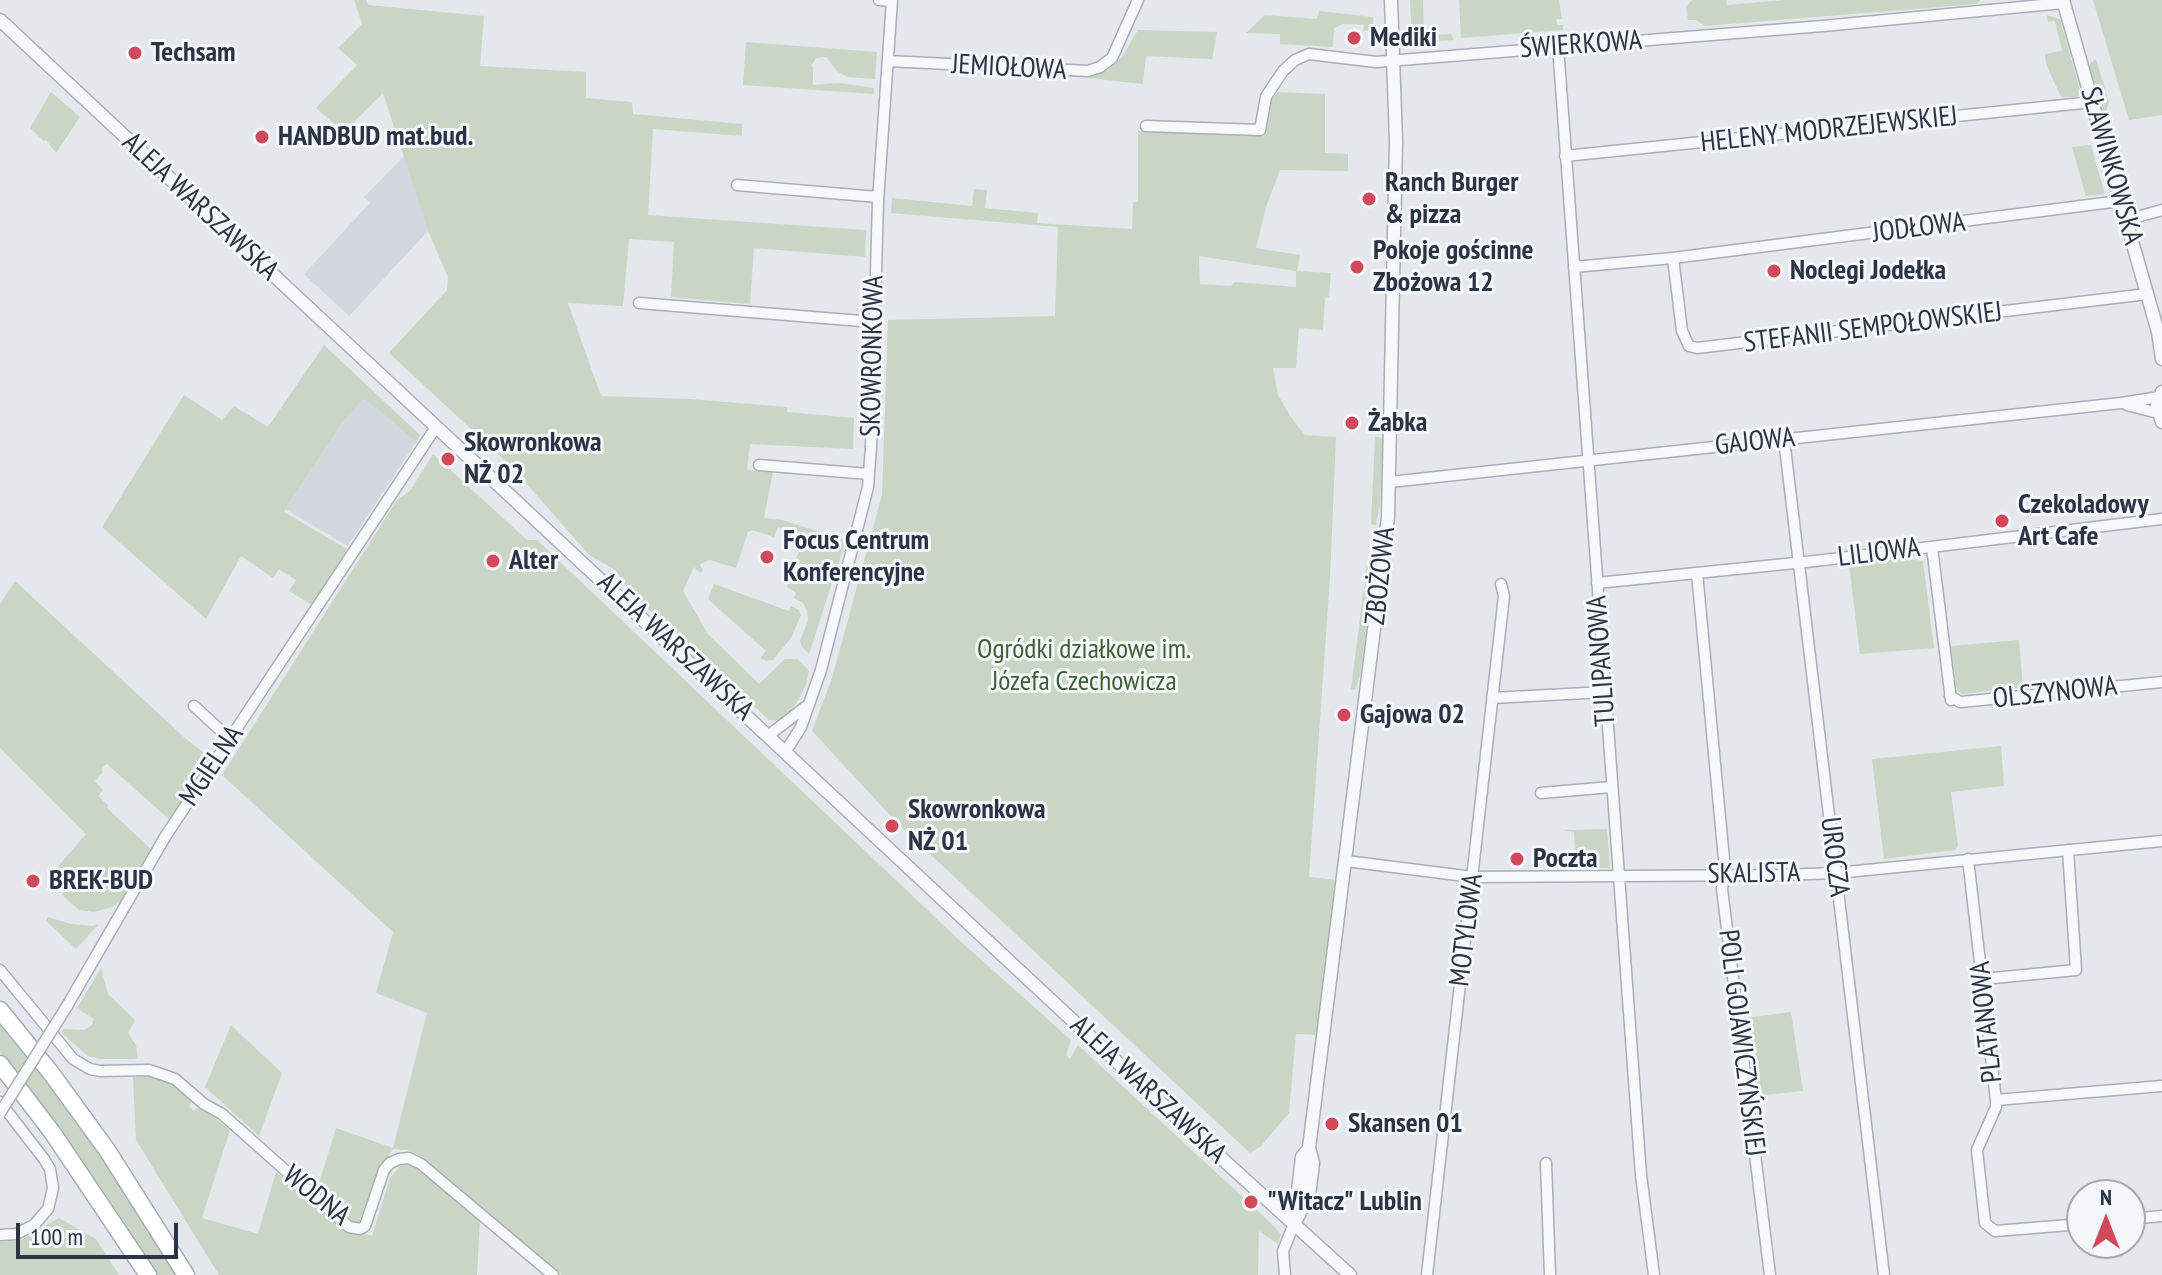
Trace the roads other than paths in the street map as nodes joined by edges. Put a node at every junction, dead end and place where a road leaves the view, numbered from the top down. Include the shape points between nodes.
1 (879, 0) edge
2 (892, 0) edge
3 (1138, 0) edge
4 (1391, 0) edge
5 (2063, 1) edge
6 (0, 20) edge
7 (1558, 46) junction
8 (888, 61) junction
9 (1394, 61) junction
10 (2093, 102) junction
11 (1146, 126) dead end
12 (1565, 156) junction
13 (737, 185) dead end
14 (878, 197) junction
15 (2120, 201) junction
16 (2162, 210) edge
17 (2126, 220) junction
18 (1673, 258) junction
19 (1574, 267) junction
20 (2147, 294) junction
21 (639, 303) dead end
22 (874, 322) junction
23 (2160, 337) edge
24 (2162, 359) edge
25 (2160, 394) edge
26 (2121, 403) junction
27 (2161, 419) edge
28 (436, 427) junction
29 (1784, 439) junction
30 (1588, 461) junction
31 (759, 465) dead end
32 (869, 474) junction
33 (1390, 482) junction
34 (2162, 519) edge
35 (1932, 547) junction
36 (1797, 561) junction
37 (1697, 573) junction
38 (1597, 583) junction
39 (1501, 584) dead end
40 (2162, 682) edge
41 (1605, 692) junction
42 (1492, 698) junction
43 (809, 704) junction
44 (194, 706) dead end
45 (769, 735) junction
46 (230, 739) junction
47 (786, 751) junction
48 (1611, 787) junction
49 (1541, 793) dead end
50 (2162, 841) edge
51 (2068, 850) junction
52 (1968, 859) junction
53 (1346, 861) junction
54 (1836, 873) junction
55 (1724, 875) junction
56 (1619, 876) junction
57 (1473, 877) junction
58 (0, 970) edge
59 (1983, 979) junction
60 (0, 1010) edge
61 (0, 1064) edge
62 (2162, 1086) edge
63 (1996, 1100) junction
64 (0, 1102) edge
65 (0, 1113) edge
66 (1546, 1163) dead end
67 (1294, 1224) junction
68 (2066, 1225) edge
69 (0, 1235) edge
70 (148, 1275) edge
71 (186, 1275) edge
72 (553, 1275) edge
73 (1285, 1275) edge
74 (1350, 1275) edge
75 (1427, 1275) edge
76 (1550, 1275) edge
77 (1654, 1275) edge
78 (1770, 1275) edge
79 (1884, 1275) edge

1 - 2 street
2 - 8 street, SKOWRONKOWA
3 - 8 street, JEMIOŁOWA via 1112,58 1088,71
4 - 9 street, ZBOŻOWA
5 - 7 street, ŚWIERKOWA
5 - 10 street, SŁAWINKOWSKA
6 - 28 street, ALEJA WARSZAWSKA
7 - 9 street, ŚWIERKOWA
7 - 12 street, TULIPANOWA
8 - 14 street, SKOWRONKOWA
9 - 11 street, ŚWIERKOWA via 1302,56 1283,71 1266,97 1260,130
9 - 33 street, ZBOŻOWA
10 - 12 street, HELENY MODRZEJEWSKIEJ
10 - 15 street, SŁAWINKOWSKA
12 - 19 street, TULIPANOWA
13 - 14 street
14 - 22 street, SKOWRONKOWA
15 - 17 street, SŁAWINKOWSKA
15 - 18 street, JODŁOWA
16 - 17 street
17 - 20 street, SŁAWINKOWSKA
18 - 19 street, JODŁOWA
18 - 20 street, STEFANII SEMPOŁOWSKIEJ via 1685,341 1697,348
19 - 30 street, TULIPANOWA
20 - 23 street, SŁAWINKOWSKA
21 - 22 street
22 - 32 street, SKOWRONKOWA
23 - 24 street, SŁAWINKOWSKA
25 - 26 street, GAJOWA
25 - 27 street
26 - 27 street, GAJOWA
26 - 29 street, GAJOWA
28 - 45 street, ALEJA WARSZAWSKA
28 - 46 street, MGIELNA
29 - 30 street, GAJOWA
29 - 36 street, UROCZA
30 - 33 street, GAJOWA
30 - 38 street, TULIPANOWA
31 - 32 street
32 - 43 street, SKOWRONKOWA via 863,515
33 - 53 street, ZBOŻOWA
34 - 35 street, LILIOWA
35 - 36 street, LILIOWA
35 - 40 street, OLSZYNOWA via 1951,699
36 - 37 street, LILIOWA
36 - 54 street, UROCZA
37 - 38 street, LILIOWA
37 - 55 street, POLI GOJAWICZYŃSKIEJ
38 - 41 street, TULIPANOWA
39 - 42 street, MOTYLOWA
41 - 42 street
41 - 48 street, TULIPANOWA
42 - 57 street, MOTYLOWA
43 - 45 street
43 - 47 street, SKOWRONKOWA
44 - 46 street
45 - 47 street, ALEJA WARSZAWSKA
46 - 65 street, MGIELNA, bridge via 165,837
47 - 67 street, ALEJA WARSZAWSKA
48 - 49 street
48 - 56 street, TULIPANOWA
50 - 51 street, SKALISTA
51 - 52 street, SKALISTA
51 - 59 street via 2076,970
52 - 54 street, SKALISTA
52 - 59 street, PLATANOWA
53 - 57 street, SKALISTA
53 - 67 street, ZBOŻOWA via 1309,1148 1302,1157
54 - 55 street, SKALISTA
54 - 79 street, UROCZA
55 - 56 street, SKALISTA
55 - 78 street, POLI GOJAWICZYŃSKIEJ
56 - 57 street, SKALISTA
56 - 77 street, TULIPANOWA via 1641,1175
57 - 75 street, MOTYLOWA
58 - 72 street, WODNA via 73,1059 100,1071 158,1072 175,1079 349,1227 365,1226 384,1170 409,1158
59 - 63 street, PLATANOWA
60 - 71 main road via 107,1150
61 - 70 main road
62 - 63 street
63 - 68 street, PLATANOWA via 1977,1150 1985,1223 1995,1231
64 - 69 street via 44,1159 53,1188 48,1209 34,1225
66 - 76 street
67 - 73 street via 1283,1251
67 - 74 street, ALEJA WARSZAWSKA

